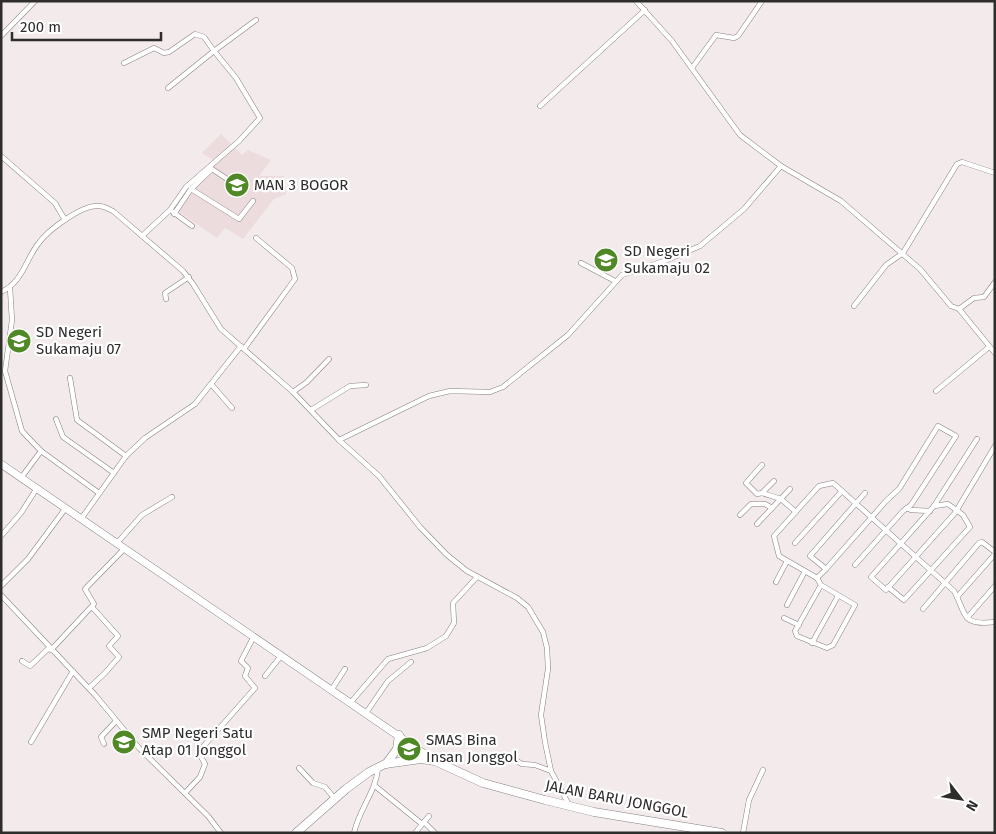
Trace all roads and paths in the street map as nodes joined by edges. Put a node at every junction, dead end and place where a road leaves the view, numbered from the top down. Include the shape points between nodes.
1 (35, 1) edge
2 (636, 1) edge
3 (762, 1) edge
4 (645, 10) junction
5 (256, 20) dead end
6 (1, 36) edge
7 (214, 51) junction
8 (124, 63) dead end
9 (692, 68) junction
10 (168, 88) dead end
11 (540, 106) dead end
12 (1, 156) edge
13 (781, 166) junction
14 (995, 173) edge
15 (233, 183) dead end
16 (191, 189) junction
17 (253, 201) dead end
18 (172, 212) junction
19 (66, 220) junction
20 (192, 226) dead end
21 (142, 236) junction
22 (256, 238) dead end
23 (903, 253) junction
24 (581, 263) dead end
25 (189, 277) junction
26 (615, 281) junction
27 (995, 282) edge
28 (10, 288) junction
29 (1, 292) edge
30 (166, 299) dead end
31 (854, 306) dead end
32 (959, 310) junction
33 (989, 347) junction
34 (242, 348) junction
35 (995, 353) edge
36 (329, 359) dead end
37 (70, 378) dead end
38 (6, 379) junction
39 (1, 383) edge
40 (212, 385) junction
41 (366, 385) dead end
42 (936, 391) dead end
43 (293, 392) junction
44 (232, 408) dead end
45 (310, 410) junction
46 (56, 419) dead end
47 (977, 439) dead end
48 (339, 440) junction
49 (995, 446) edge
50 (41, 450) junction
51 (126, 456) junction
52 (1, 464) edge
53 (762, 465) dead end
54 (114, 473) junction
55 (21, 478) junction
56 (774, 481) dead end
57 (37, 488) junction
58 (790, 489) dead end
59 (842, 491) junction
60 (762, 492) junction
61 (99, 493) junction
62 (866, 493) dead end
63 (172, 497) dead end
64 (781, 499) junction
65 (857, 503) junction
66 (934, 506) junction
67 (772, 508) junction
68 (907, 508) junction
69 (65, 509) junction
70 (956, 509) junction
71 (930, 511) junction
72 (796, 512) junction
73 (740, 515) dead end
74 (872, 517) junction
75 (82, 519) junction
76 (757, 524) dead end
77 (887, 531) junction
78 (1, 536) edge
79 (795, 543) dead end
80 (902, 543) junction
81 (116, 544) junction
82 (124, 548) junction
83 (995, 553) edge
84 (916, 556) junction
85 (787, 561) junction
86 (855, 566) dead end
87 (826, 569) junction
88 (931, 569) junction
89 (805, 571) junction
90 (477, 577) junction
91 (818, 578) junction
92 (776, 582) dead end
93 (945, 582) junction
94 (821, 585) junction
95 (1, 586) edge
96 (995, 586) edge
97 (888, 587) junction
98 (1, 595) edge
99 (838, 596) junction
100 (957, 597) junction
101 (787, 605) dead end
102 (92, 606) junction
103 (923, 609) dead end
104 (995, 616) edge
105 (784, 618) dead end
106 (967, 618) junction
107 (992, 622) edge
108 (798, 625) junction
109 (253, 638) junction
110 (812, 643) junction
111 (50, 649) junction
112 (281, 656) junction
113 (22, 661) dead end
114 (411, 662) dead end
115 (346, 669) dead end
116 (72, 671) junction
117 (265, 676) dead end
118 (89, 688) junction
119 (332, 689) junction
120 (351, 702) junction
121 (366, 713) junction
122 (116, 721) junction
123 (399, 735) junction
124 (31, 742) dead end
125 (104, 744) dead end
126 (508, 756) dead end
127 (435, 762) junction
128 (381, 766) junction
129 (299, 768) dead end
130 (763, 770) dead end
131 (551, 771) junction
132 (375, 786) junction
133 (185, 792) junction
134 (335, 798) junction
135 (569, 805) junction
136 (429, 816) dead end
137 (423, 823) junction
138 (702, 831) edge
139 (221, 833) edge
140 (296, 833) edge
141 (354, 833) edge
142 (415, 833) edge
143 (435, 833) edge
144 (722, 833) edge
145 (743, 833) edge

1 - 6 street
2 - 4 street
3 - 9 street via 738,36 716,35
4 - 9 street
4 - 11 street
5 - 7 street
7 - 8 street via 204,37 195,34 169,52 154,48
7 - 10 street
7 - 18 street via 236,78 260,118 239,141 186,187
9 - 13 street via 735,130
12 - 19 street via 55,203
13 - 23 street via 836,196
13 - 26 street via 744,209 700,246 626,273
14 - 23 street via 962,162 957,164
15 - 16 street via 212,169
16 - 17 street via 239,219
16 - 18 street
18 - 20 street
18 - 21 street
19 - 21 street via 92,206 106,207
19 - 28 street via 38,244
21 - 25 street
22 - 34 street via 292,268 295,279
23 - 31 street via 886,265
23 - 32 street via 951,306
24 - 26 street
25 - 30 street via 166,293
25 - 34 street via 216,322
26 - 48 street via 586,316 549,352 496,390 450,391 429,396
27 - 32 street via 984,297 974,298
28 - 29 street
28 - 38 street via 12,320 5,362
32 - 33 street
33 - 35 street
33 - 42 street
34 - 40 street
34 - 43 street
36 - 43 street
37 - 51 street via 77,420
38 - 39 street
38 - 50 street via 22,431
40 - 44 street
40 - 51 street via 186,411 145,438
41 - 45 street via 350,386
43 - 45 street
45 - 48 street
46 - 54 street via 63,437
47 - 66 street
48 - 90 street via 388,485 441,549
49 - 70 street
50 - 55 street
50 - 61 street
51 - 54 street
52 - 55 main road
53 - 60 street via 746,483 757,494
54 - 61 street
55 - 57 main road
56 - 60 street
57 - 69 main road
57 - 78 street
58 - 64 street
59 - 65 street
59 - 72 street via 833,483 819,486
59 - 79 street
60 - 64 street
61 - 75 street
62 - 65 street
63 - 81 street via 142,515
64 - 67 street
64 - 72 street
65 - 74 street
65 - 87 street via 810,556
66 - 70 street via 948,504
66 - 71 street
67 - 73 street via 765,504 750,504
67 - 76 street
68 - 71 street
68 - 74 street via 956,436 938,426 899,489
68 - 77 street
69 - 75 main road
69 - 95 street via 28,559
70 - 84 street
70 - 88 street via 970,526
71 - 80 street
72 - 85 street via 774,536 780,556
74 - 77 street
74 - 87 street
75 - 81 main road
77 - 80 street
77 - 86 street
80 - 84 street
80 - 97 street via 871,577 886,590
81 - 82 main road
82 - 102 street via 85,589 94,601
82 - 109 main road
83 - 93 street via 980,543
83 - 100 street
84 - 88 street
84 - 97 street
85 - 89 street
85 - 92 street
87 - 91 street
88 - 93 street
88 - 97 street via 904,600
89 - 91 street
89 - 101 street
90 - 120 street via 452,605 454,623 446,636 427,648 388,659
90 - 131 street via 524,603 543,632 548,660 541,723
91 - 94 street
93 - 100 street
93 - 103 street
94 - 99 street
94 - 108 street
96 - 106 street
98 - 111 street
99 - 110 street
99 - 110 street via 855,605 833,645 822,648
100 - 106 street
102 - 111 street
102 - 118 street via 118,636 109,646 118,657
104 - 107 street
105 - 108 street
106 - 107 street via 976,624
108 - 110 street via 797,636
109 - 112 main road
109 - 133 street via 241,661 248,668 245,676 255,688 201,749 199,753 205,764 200,777
111 - 113 street via 30,666
111 - 116 street
112 - 117 street
112 - 119 main road
114 - 121 street via 388,681
115 - 119 street
116 - 118 street
116 - 124 street
118 - 122 street
119 - 120 main road
120 - 121 main road
121 - 123 main road
122 - 125 street via 101,736
122 - 133 street
123 - 127 main road
123 - 128 main road via 397,750
126 - 131 street via 522,764 534,764
127 - 128 main road, JALAN BARU JONGGOL via 415,759
127 - 135 main road, JALAN BARU JONGGOL via 483,783
128 - 132 street
128 - 134 main road, JALAN BARU JONGGOL
129 - 134 street via 313,784 325,787
130 - 145 street via 749,800
131 - 135 street
132 - 137 street
132 - 141 street via 359,815
133 - 139 street
134 - 140 main road, JALAN BARU JONGGOL
135 - 138 main road, JALAN BARU JONGGOL
136 - 137 street
137 - 142 street
137 - 143 street
138 - 144 main road, JALAN BARU JONGGOL

